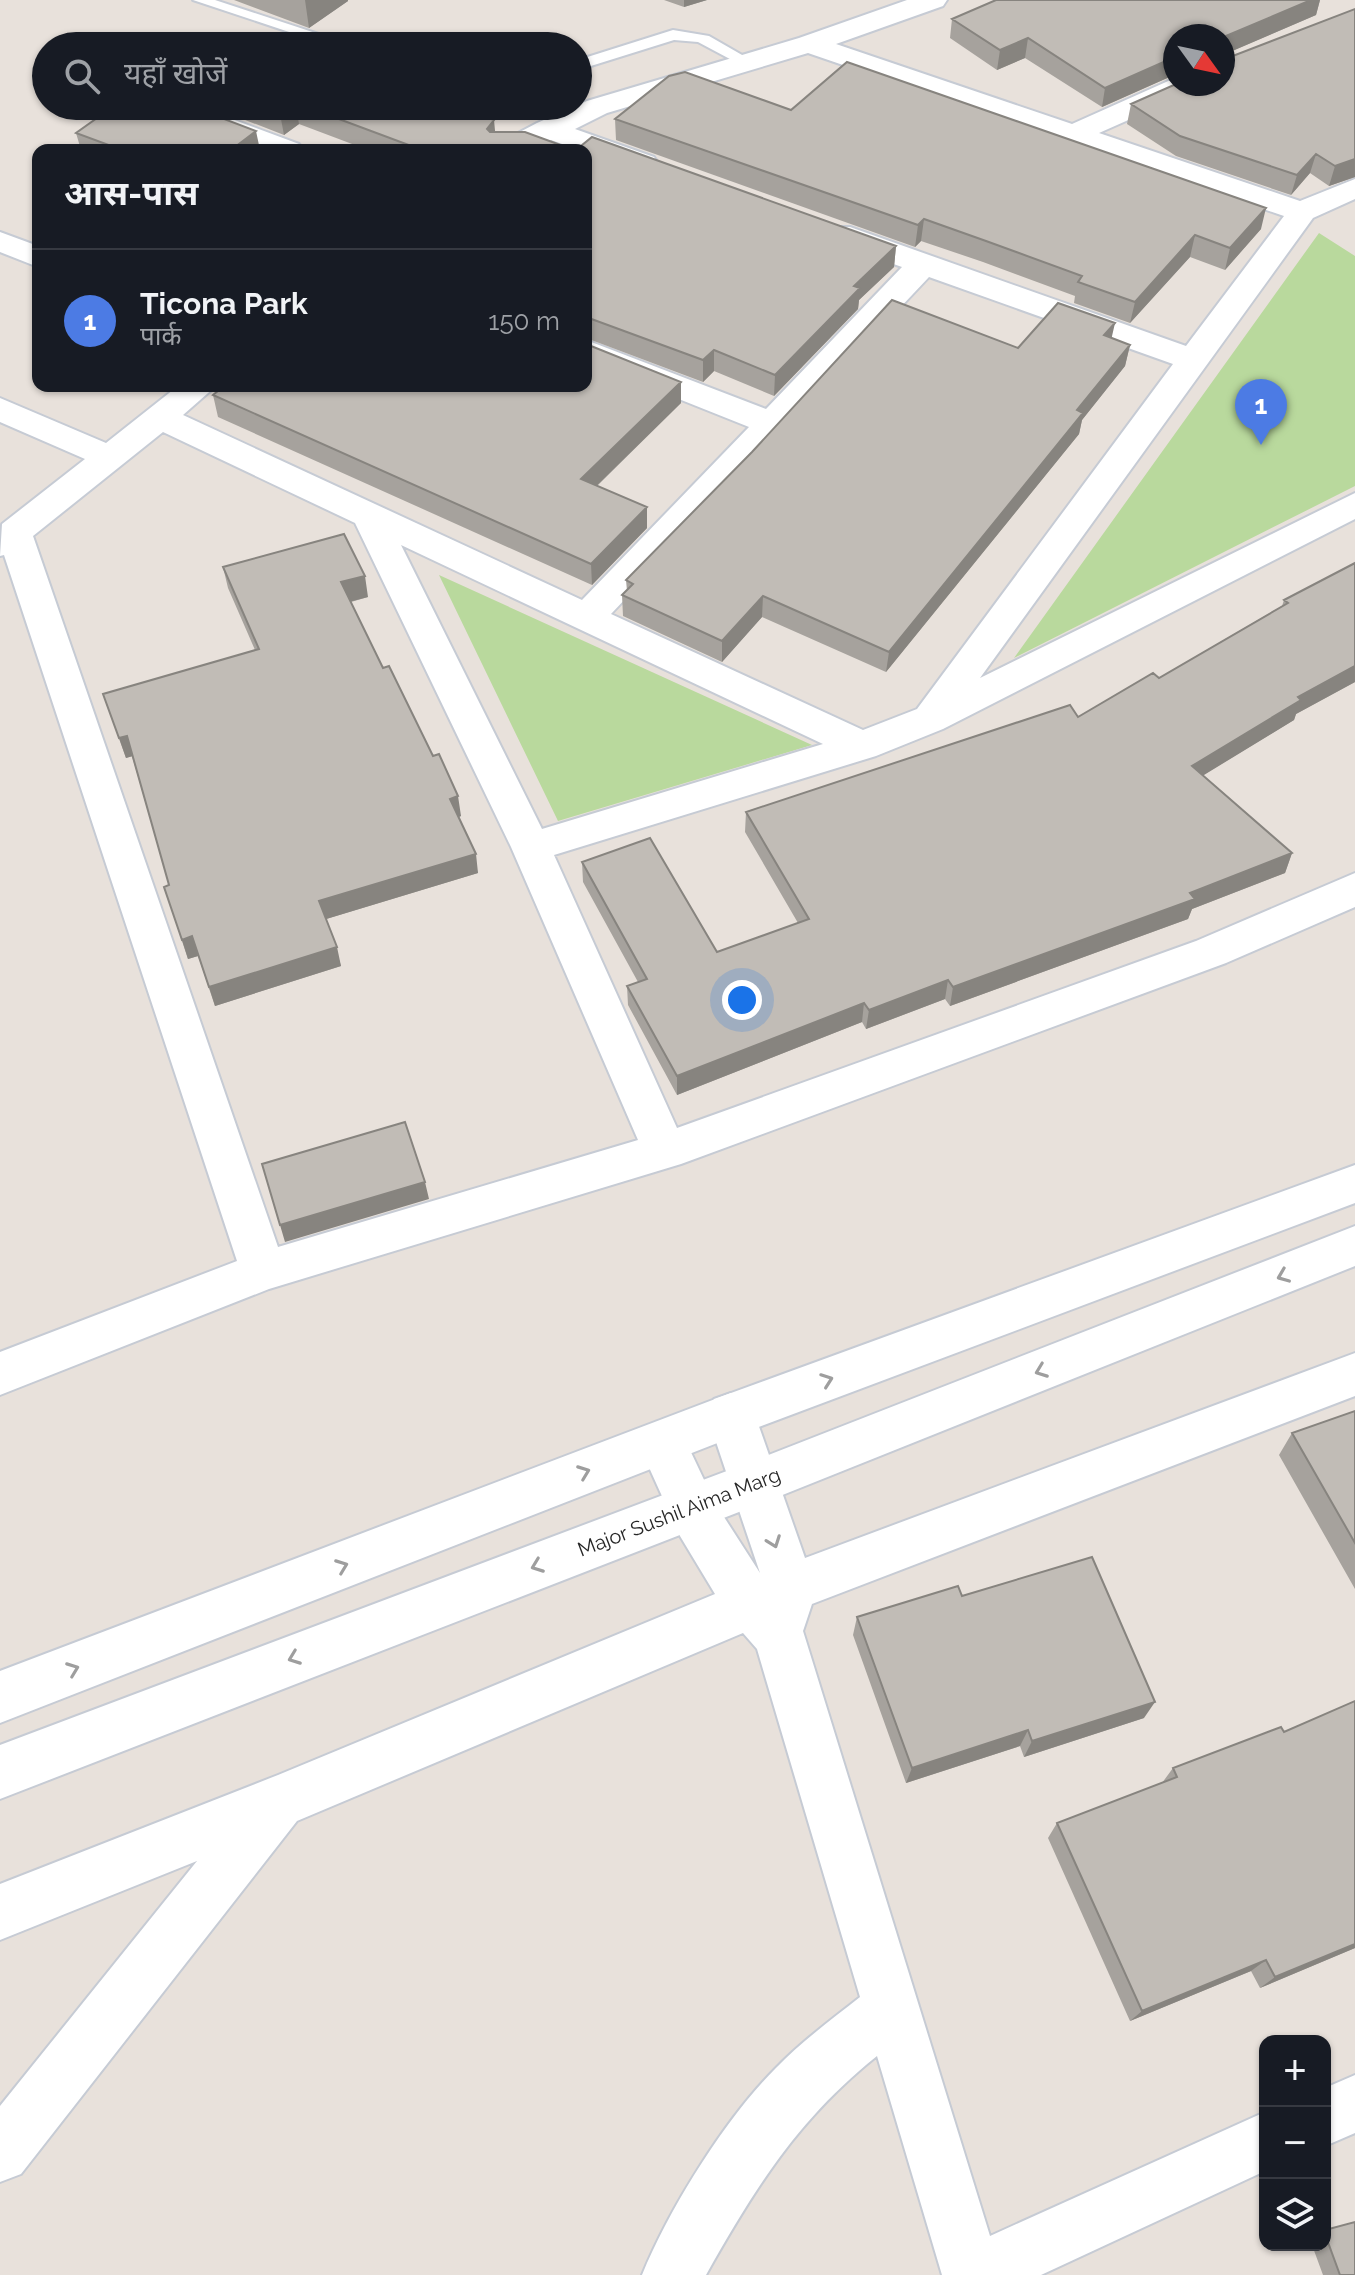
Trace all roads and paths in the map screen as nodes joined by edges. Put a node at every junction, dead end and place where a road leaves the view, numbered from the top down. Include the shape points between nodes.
1 (200, 0) edge
2 (933, 0) edge
3 (302, 32) edge
4 (809, 44) junction
5 (592, 61) edge
6 (748, 63) junction
7 (1163, 94) edge
8 (592, 109) edge
9 (210, 120) edge
10 (567, 120) edge
11 (547, 129) junction
12 (1071, 135) junction
13 (273, 144) edge
14 (518, 144) edge
15 (589, 144) edge
16 (592, 145) edge
17 (674, 174) edge
18 (1355, 188) edge
19 (1321, 213) junction
20 (806, 221) edge
21 (0, 241) edge
22 (32, 255) edge
23 (923, 264) junction
24 (592, 352) edge
25 (1193, 360) junction
26 (191, 392) edge
27 (0, 409) edge
28 (159, 417) junction
29 (770, 423) junction
30 (109, 457) junction
31 (1355, 505) edge
32 (369, 515) junction
33 (7, 538) edge
34 (587, 617) junction
35 (930, 719) junction
36 (862, 746) junction
37 (531, 847) junction
38 (1355, 889) edge
39 (665, 1151) junction
40 (1355, 1184) edge
41 (1355, 1246) edge
42 (263, 1271) junction
43 (0, 1374) edge
44 (1355, 1374) edge
45 (731, 1415) junction
46 (662, 1443) junction
47 (753, 1484) junction
48 (689, 1508) junction
49 (773, 1609) junction
50 (0, 1697) edge
51 (0, 1772) edge
52 (278, 1802) junction
53 (0, 1912) edge
54 (893, 2007) junction
55 (1355, 2104) edge
56 (1331, 2114) edge
57 (1259, 2144) edge
58 (0, 2153) edge
59 (672, 2275) edge
60 (972, 2275) edge

1 - 3 lane
2 - 4 street
4 - 6 street
4 - 12 street
5 - 6 lane via 687,34 707,38
6 - 8 street
7 - 12 street
9 - 13 street
10 - 11 street
11 - 14 street
11 - 15 street
12 - 19 street
16 - 17 street
18 - 19 street
19 - 25 street
20 - 23 street
21 - 22 street
23 - 25 street
23 - 29 street
24 - 29 street
25 - 35 street
26 - 28 street
27 - 30 street
28 - 30 street
28 - 32 street
29 - 34 street
30 - 33 street
31 - 35 street
32 - 34 street
32 - 37 street
33 - 42 street
34 - 36 street
35 - 36 street
36 - 37 street
37 - 39 street
38 - 39 street via 1211,952
39 - 42 street
45 -> 40 street
41 -> 47 street, Major Sushil Aima Marg
42 - 43 street
44 - 49 street
45 - 46 street
45 - 47 street
46 - 48 street
50 -> 46 street
47 - 48 street, Major Sushil Aima Marg
47 -> 49 street
48 - 49 street
48 -> 51 street, Major Sushil Aima Marg
49 - 52 street
49 - 54 street
52 - 53 street
52 - 58 street
54 - 59 street via 813,2071 781,2106
54 - 60 street
55 - 56 street
57 - 60 street

